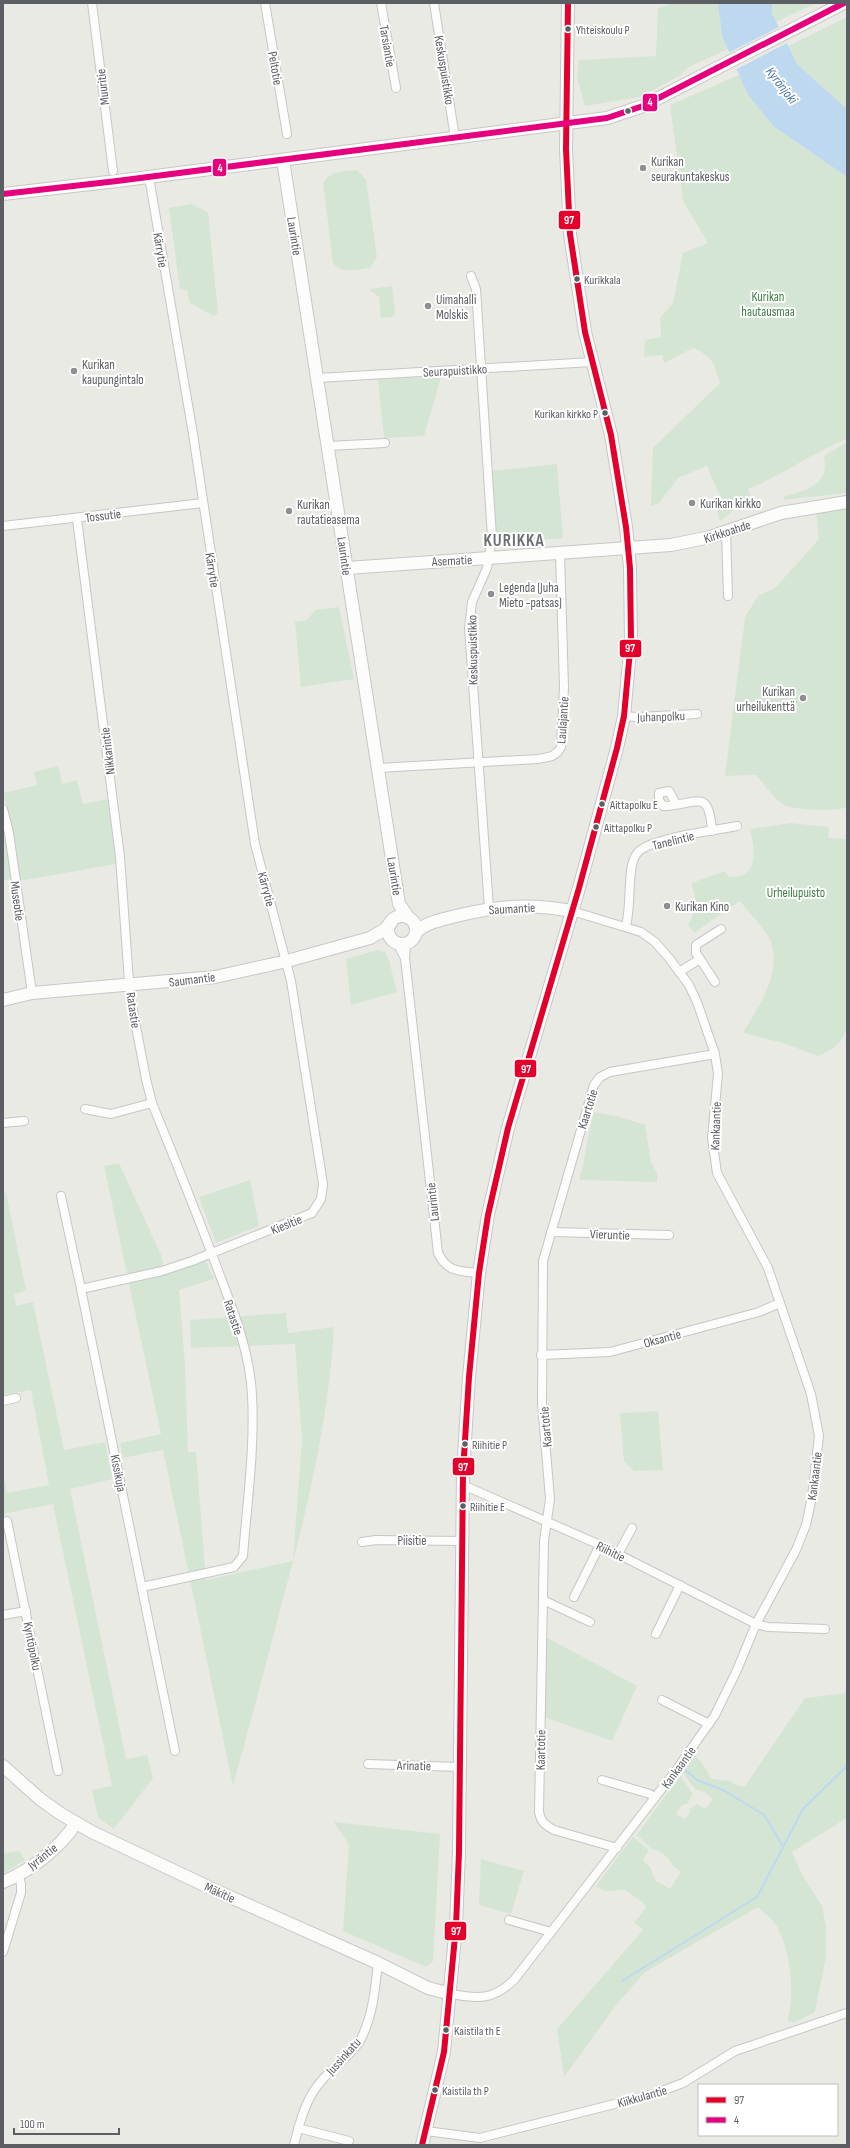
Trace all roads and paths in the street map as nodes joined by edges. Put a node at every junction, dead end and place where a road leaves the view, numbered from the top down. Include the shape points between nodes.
1 (92, 3) edge
2 (265, 3) edge
3 (380, 3) edge
4 (434, 3) edge
5 (568, 3) edge
6 (844, 3) edge
7 (396, 88) dead end
8 (566, 124) junction
9 (287, 134) dead end
10 (455, 138) junction
11 (283, 160) junction
12 (113, 171) dead end
13 (149, 177) junction
14 (3, 194) edge
15 (471, 276) dead end
16 (592, 362) junction
17 (481, 368) junction
18 (318, 378) junction
19 (386, 443) dead end
20 (328, 446) junction
21 (847, 502) edge
22 (203, 503) junction
23 (77, 519) junction
24 (3, 526) edge
25 (726, 532) junction
26 (629, 548) junction
27 (560, 553) junction
28 (489, 558) junction
29 (347, 568) junction
30 (728, 596) dead end
31 (697, 714) dead end
32 (624, 716) junction
33 (479, 762) junction
34 (378, 768) junction
35 (676, 804) dead end
36 (3, 809) edge
37 (736, 826) dead end
38 (712, 831) junction
39 (399, 904) junction
40 (489, 908) junction
41 (572, 910) junction
42 (409, 918) junction
43 (392, 921) junction
44 (429, 923) junction
45 (626, 926) junction
46 (721, 929) dead end
47 (377, 935) junction
48 (413, 936) junction
49 (394, 941) junction
50 (405, 958) junction
51 (700, 959) junction
52 (286, 961) junction
53 (679, 972) junction
54 (715, 982) dead end
55 (130, 984) junction
56 (32, 993) junction
57 (3, 1000) edge
58 (715, 1054) junction
59 (152, 1103) junction
60 (85, 1109) dead end
61 (24, 1122) dead end
62 (3, 1123) edge
63 (61, 1196) dead end
64 (550, 1232) junction
65 (669, 1235) dead end
66 (212, 1253) junction
67 (479, 1273) junction
68 (81, 1289) junction
69 (780, 1303) junction
70 (541, 1355) junction
71 (16, 1398) dead end
72 (3, 1401) edge
73 (463, 1485) junction
74 (547, 1520) junction
75 (7, 1521) dead end
76 (632, 1528) dead end
77 (462, 1541) junction
78 (362, 1542) dead end
79 (600, 1545) junction
80 (618, 1554) junction
81 (680, 1585) junction
82 (142, 1587) junction
83 (574, 1597) dead end
84 (543, 1600) junction
85 (26, 1611) junction
86 (3, 1615) edge
87 (590, 1622) dead end
88 (756, 1624) junction
89 (825, 1629) dead end
90 (656, 1634) dead end
91 (662, 1700) dead end
92 (709, 1724) junction
93 (175, 1751) dead end
94 (368, 1764) dead end
95 (3, 1766) edge
96 (459, 1767) junction
97 (58, 1771) dead end
98 (602, 1780) dead end
99 (655, 1798) junction
100 (76, 1823) junction
101 (617, 1848) junction
102 (18, 1874) junction
103 (3, 1882) edge
104 (509, 1920) dead end
105 (551, 1932) junction
106 (3, 1952) edge
107 (378, 1963) junction
108 (451, 1994) junction
109 (847, 2013) edge
110 (298, 2128) junction
111 (426, 2131) junction
112 (349, 2141) dead end
113 (294, 2145) edge
114 (422, 2145) edge

1 - 12 street, Muuritie
2 - 9 street, Peltotie
3 - 7 street, Tarsiantie
4 - 10 street, Keskuspuistikko
5 - 8 street
6 - 8 street via 626,112 607,118
8 - 10 street
8 - 16 street via 570,240
10 - 11 street
11 - 13 street
11 - 18 street, Laurintie
13 - 14 street
13 - 22 street, Kärrytie
15 - 17 street, Keskuspuistikko via 476,289
16 - 17 street, Seurapuistikko
16 - 26 street via 611,435
17 - 18 street, Seurapuistikko
17 - 28 street, Keskuspuistikko via 492,538
18 - 20 street, Laurintie
19 - 20 street
20 - 29 street, Laurintie
21 - 25 street, Kirkkoahde via 781,513
22 - 23 street, Tossutie
22 - 52 street, Kärrytie via 255,844
23 - 24 street, Tossutie
23 - 55 street, Nikkarintie via 120,857
25 - 26 street, Kirkkoahde via 694,541
25 - 30 street
26 - 27 street, Asematie
26 - 32 street via 631,640
27 - 28 street, Asematie
27 - 33 street, Laulajantie via 564,680 561,747 558,754 552,757
28 - 29 street, Asematie
28 - 33 street, Keskuspuistikko via 469,617
29 - 34 street, Laurintie
31 - 32 street, Juhanpolku
32 - 41 street
33 - 34 street, Laulajantie
33 - 40 street, Keskuspuistikko
34 - 39 street, Laurintie
35 - 38 street via 698,801 706,803 709,807
36 - 56 street, Museotie via 9,834
37 - 38 street, Tanelintie
38 - 45 street, Tanelintie via 661,841 637,852 632,864
39 - 42 street, Laurintie
39 - 43 street, Laurintie
40 - 41 street, Saumantie via 538,906
40 - 44 street, Saumantie
41 - 45 street, Kankaantie
41 - 67 street via 508,1128 488,1215
42 - 43 street via 401,917
42 - 44 street, Saumantie
42 - 48 street via 414,922
43 - 47 street, Saumantie
43 - 49 street via 389,931
44 - 48 street, Saumantie
45 - 53 street, Kankaantie via 642,932 654,942
46 - 51 street via 696,945 696,953
47 - 49 street via 387,936
47 - 52 street, Saumantie
48 - 49 street via 404,944
48 - 50 street, Laurintie via 406,947
49 - 50 street, Laurintie
50 - 67 street, Laurintie via 438,1253 443,1263 454,1270
51 - 53 street
51 - 54 street
52 - 55 street, Saumantie via 215,977
52 - 66 street, Kiesitie via 323,1184 321,1199 312,1213
53 - 58 street, Kankaantie via 697,1002
55 - 56 street, Saumantie
55 - 59 street, Ratastie
56 - 57 street, Saumantie
58 - 64 street, Kaartotie via 610,1072 600,1077 594,1085
58 - 69 street, Kankaantie via 718,1074 712,1138 717,1174 768,1268
59 - 60 street via 111,1114
59 - 66 street, Ratastie
61 - 62 street
63 - 68 street, Kissikuja
64 - 65 street, Vieruntie
64 - 70 street, Kaartotie via 541,1280
66 - 68 street, Kiesitie via 162,1271
66 - 82 street, Ratastie via 237,1320 247,1359 252,1394 243,1556 234,1567
67 - 73 street via 468,1377
68 - 82 street, Kissikuja
69 - 70 street, Oksantie via 759,1312 610,1352
69 - 88 street, Kankaantie via 811,1394 819,1436 806,1524 796,1550
70 - 74 street, Kaartotie via 550,1499
71 - 72 street
73 - 74 street, Riihitie
73 - 77 street
74 - 79 street, Riihitie
74 - 84 street, Kaartotie
75 - 85 street, Kyntöpolku
76 - 80 street
77 - 78 street, Piisitie
77 - 96 street
79 - 80 street, Riihitie
79 - 83 street
80 - 81 street, Riihitie
81 - 88 street, Riihitie
81 - 90 street
82 - 93 street, Kissikuja
84 - 87 street
84 - 101 street, Kaartotie via 539,1812 541,1820 554,1830
85 - 86 street
85 - 97 street, Kyntöpolku
88 - 89 street, Riihitie via 768,1627
88 - 92 street, Kankaantie via 737,1670
91 - 92 street
92 - 99 street, Kankaantie
94 - 96 street, Arinatie
95 - 100 street, Mäkitie via 40,1799
96 - 108 street via 456,1911
98 - 99 street via 650,1794
99 - 101 street, Kankaantie
100 - 102 street, Jyräntie via 69,1834
100 - 107 street, Mäkitie via 219,1892
101 - 105 street, Kankaantie
102 - 103 street, Jyräntie
102 - 106 street via 21,1893
104 - 105 street
105 - 108 street, Kankaantie via 529,1963 501,1992 474,1997
107 - 108 street, Mäkitie via 428,1988
107 - 110 street, Jussinkatu via 371,2016 360,2041 312,2092
108 - 111 street via 444,2052
109 - 111 street, Kiikkulantie via 735,2051 683,2083 654,2094 480,2138
110 - 112 street
110 - 113 street, Jussinkatu
111 - 114 street

